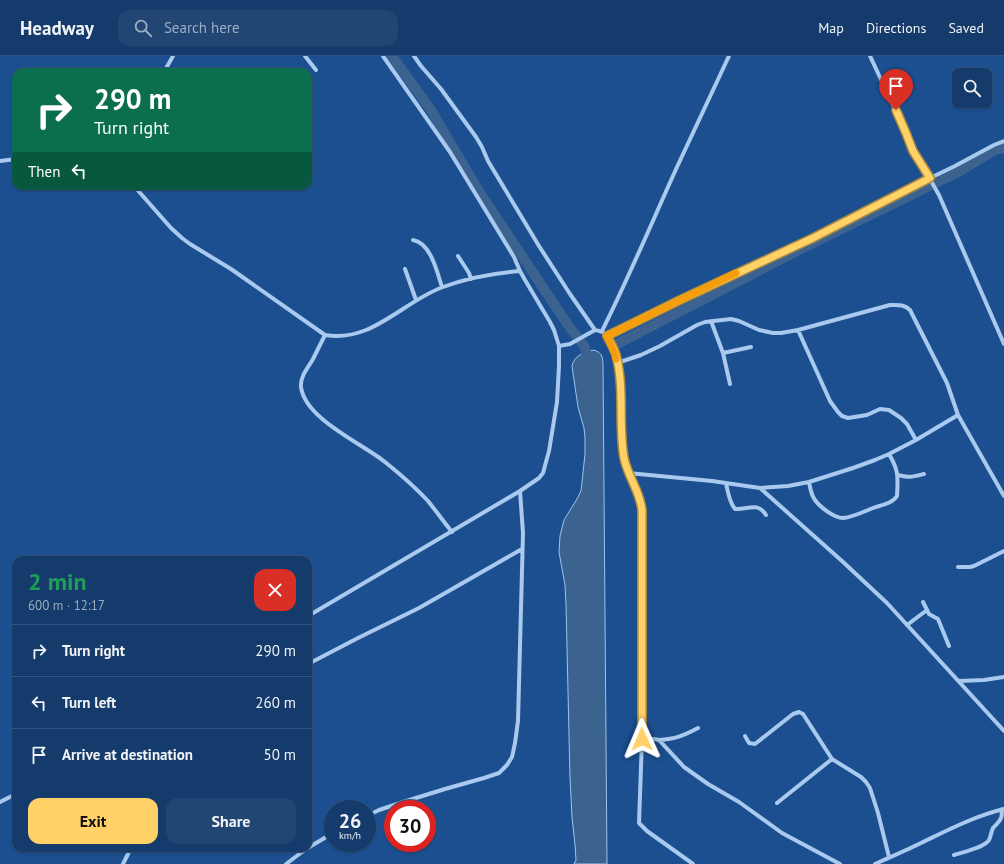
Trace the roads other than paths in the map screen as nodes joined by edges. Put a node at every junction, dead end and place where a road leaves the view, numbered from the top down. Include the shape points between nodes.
1 (173, 56) edge
2 (305, 56) edge
3 (383, 56) edge
4 (414, 56) edge
5 (729, 56) edge
6 (870, 56) edge
7 (166, 68) edge
8 (316, 70) dead end
9 (1004, 141) edge
10 (12, 160) edge
11 (0, 161) edge
12 (931, 179) junction
13 (138, 190) edge
14 (413, 240) dead end
15 (458, 256) dead end
16 (405, 269) dead end
17 (520, 271) junction
18 (471, 279) junction
19 (442, 287) junction
20 (416, 300) junction
21 (711, 321) junction
22 (596, 330) junction
23 (798, 330) junction
24 (602, 331) junction
25 (325, 335) junction
26 (607, 336) junction
27 (1004, 344) edge
28 (559, 346) junction
29 (751, 348) dead end
30 (723, 353) junction
31 (617, 363) junction
32 (730, 384) dead end
33 (958, 415) junction
34 (916, 440) junction
35 (889, 454) junction
36 (628, 473) junction
37 (898, 474) junction
38 (924, 474) dead end
39 (809, 482) junction
40 (726, 483) junction
41 (760, 488) junction
42 (520, 492) junction
43 (1004, 496) edge
44 (766, 514) dead end
45 (452, 532) junction
46 (522, 549) junction
47 (1004, 551) edge
48 (958, 567) dead end
49 (923, 602) dead end
50 (927, 610) junction
51 (312, 614) edge
52 (908, 625) junction
53 (950, 646) dead end
54 (312, 662) edge
55 (1004, 677) edge
56 (959, 681) junction
57 (698, 728) dead end
58 (1004, 731) edge
59 (745, 736) dead end
60 (642, 739) junction
61 (659, 740) junction
62 (832, 759) junction
63 (12, 796) edge
64 (0, 802) edge
65 (777, 803) dead end
66 (1003, 809) edge
67 (376, 812) edge
68 (324, 839) edge
69 (312, 846) edge
70 (129, 852) edge
71 (303, 852) edge
72 (954, 855) dead end
73 (889, 857) junction
74 (123, 864) edge
75 (286, 864) edge
76 (693, 864) edge
77 (840, 864) edge
78 (875, 864) edge

1 - 7 street
2 - 8 street
3 - 17 street via 450,152
4 - 22 street via 476,137 539,246
5 - 24 street
6 - 12 street via 913,151
9 - 12 street
10 - 11 street
12 - 26 street
12 - 27 street
13 - 25 street via 182,238
14 - 19 street via 421,242 432,258
15 - 18 street
16 - 20 street
17 - 18 street
17 - 28 street via 550,322
18 - 19 street
19 - 20 street
20 - 25 street via 361,332 335,337
21 - 23 street via 731,319 773,333
21 - 30 street
21 - 31 street via 697,325 660,346
22 - 24 street
22 - 28 street via 570,344
23 - 33 street via 890,305 906,306 947,384
23 - 34 street via 830,401 842,416 848,418 880,409 889,410 907,424
24 - 26 street
25 - 45 street via 303,376 301,386 306,400 330,425 384,461 412,485
26 - 31 street
28 - 42 street via 557,402 549,451 543,473
29 - 30 street
30 - 32 street
31 - 36 street via 624,458
33 - 34 street
33 - 43 street
34 - 35 street
35 - 37 street
35 - 39 street
36 - 40 street
36 - 60 street via 638,493 642,510
37 - 38 street via 911,478
37 - 39 street via 897,496 892,501 841,518 824,509 814,499
39 - 41 street
40 - 41 street
40 - 44 street via 729,498 735,509 760,507
41 - 52 street via 874,590
42 - 45 street
42 - 46 street
45 - 51 street
46 - 54 street via 419,608
46 - 67 street via 518,721 512,757 499,773
47 - 48 street via 974,566
49 - 50 street
50 - 52 street
50 - 53 street via 929,614 938,618
52 - 56 street
55 - 56 street
56 - 58 street
57 - 61 street via 672,740
59 - 62 street via 749,743 755,744 799,712 803,714
60 - 61 street
60 - 76 street via 639,823
61 - 77 street via 684,767 708,784 739,802 782,833
62 - 65 street
62 - 73 street via 861,777 870,788
63 - 64 street
66 - 72 street via 1000,822 984,845
66 - 73 street via 966,822
68 - 69 street
70 - 74 street
71 - 75 street
73 - 78 street

